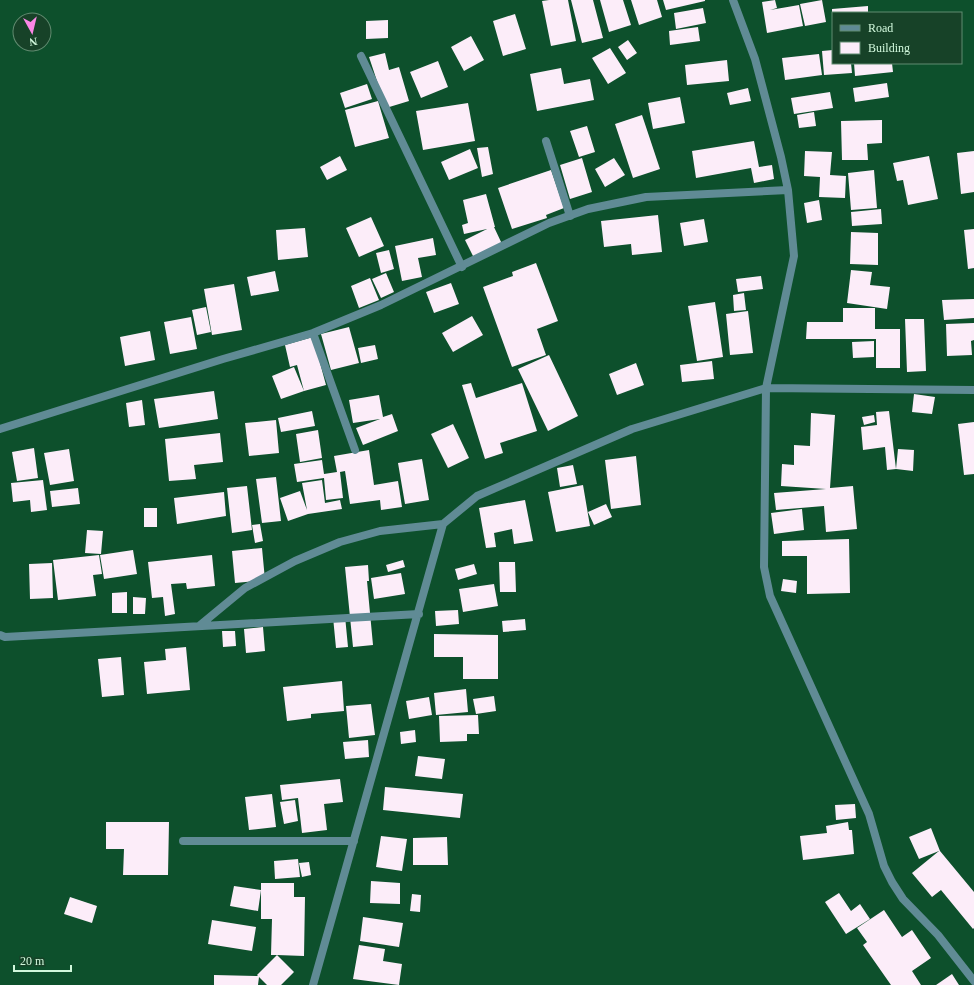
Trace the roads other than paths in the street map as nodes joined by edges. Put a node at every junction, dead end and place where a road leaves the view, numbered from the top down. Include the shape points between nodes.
1 (733, 0) edge
2 (361, 56) dead end
3 (546, 141) dead end
4 (788, 190) junction
5 (570, 216) junction
6 (462, 267) junction
7 (313, 333) junction
8 (766, 388) junction
9 (974, 390) edge
10 (0, 429) edge
11 (355, 450) dead end
12 (443, 524) junction
13 (419, 614) junction
14 (199, 626) junction
15 (0, 635) edge
16 (183, 841) dead end
17 (354, 841) junction
18 (974, 981) edge
19 (313, 985) edge

1 - 4 street via 754,58
2 - 6 street
3 - 5 street
4 - 5 street via 646,197 588,209
4 - 8 street via 794,256
5 - 6 street via 549,223
6 - 7 street
7 - 10 street
7 - 11 street
8 - 9 street
8 - 12 street via 632,429 477,496
8 - 18 street via 764,567 770,596 869,814 884,866 892,882 902,898 938,935
12 - 13 street
12 - 14 street via 380,531 340,542 295,561 245,588
13 - 14 street
13 - 17 street
14 - 15 street via 5,637
16 - 17 street
17 - 19 street

